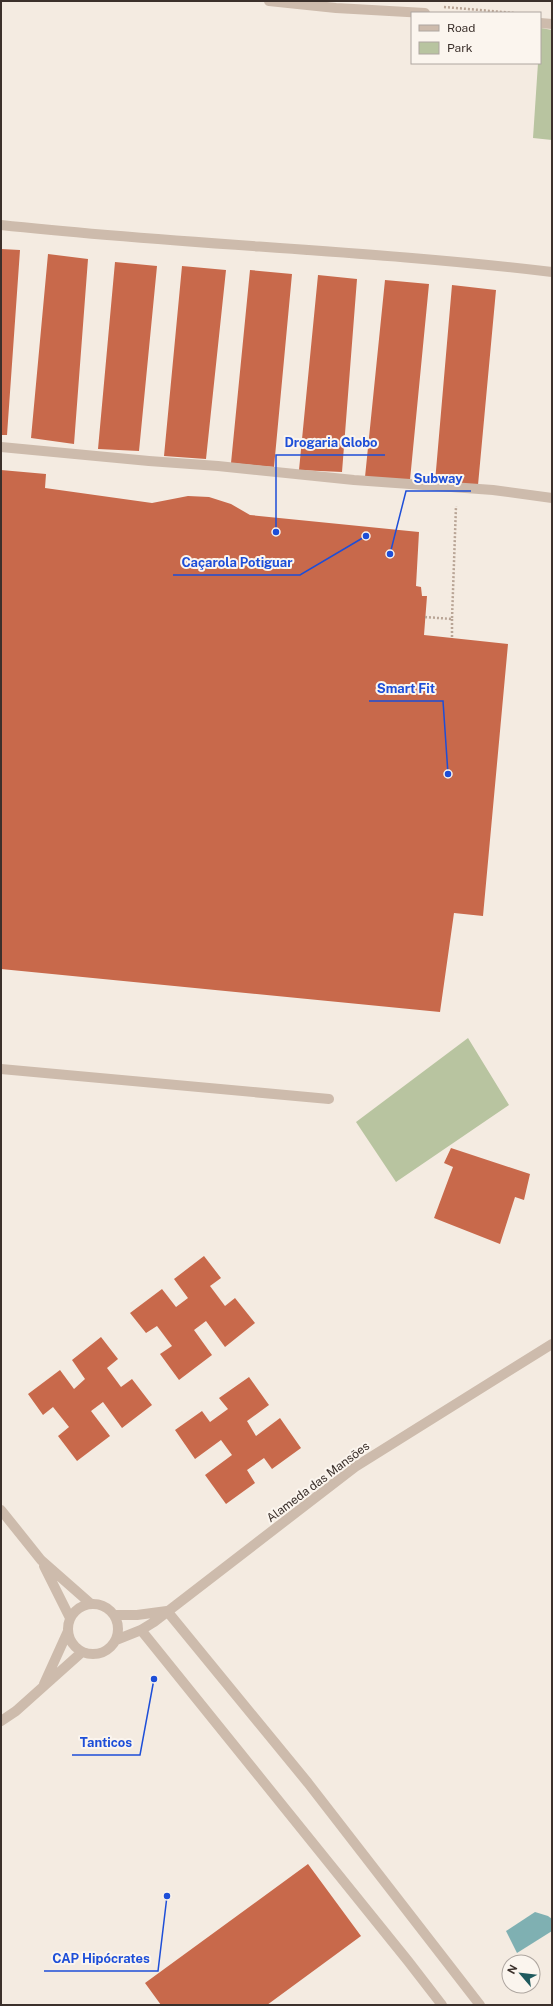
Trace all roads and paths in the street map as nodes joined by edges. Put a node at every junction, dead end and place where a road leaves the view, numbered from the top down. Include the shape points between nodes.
1 (269, 1) edge
2 (411, 12) edge
3 (541, 23) edge
4 (552, 24) edge
5 (1, 225) edge
6 (552, 272) edge
7 (1, 447) edge
8 (552, 498) edge
9 (456, 504) dead end
10 (425, 617) dead end
11 (452, 619) junction
12 (452, 637) dead end
13 (1, 1069) edge
14 (329, 1099) dead end
15 (552, 1344) edge
16 (1, 1510) edge
17 (41, 1560) junction
18 (91, 1604) junction
19 (167, 1611) junction
20 (114, 1615) junction
21 (70, 1618) junction
22 (141, 1630) junction
23 (68, 1631) junction
24 (116, 1640) junction
25 (82, 1652) junction
26 (42, 1688) junction
27 (1, 1721) edge
28 (442, 2005) edge
29 (480, 2005) edge

1 - 2 street
3 - 4 street
5 - 6 street via 105,236 376,254
7 - 8 street via 316,477 479,489
9 - 11 path
10 - 11 path
11 - 12 path
13 - 14 street
15 - 19 street, Alameda das Mansões via 355,1467
16 - 17 street
17 - 18 street
17 - 21 street
18 - 20 street via 104,1606
18 - 21 street via 79,1608
19 - 20 street, Alameda das Mansões
19 - 22 street, Alameda das Mansões
19 - 29 street via 308,1783
20 - 24 street via 118,1627
21 - 23 street
22 - 24 street, Alameda das Mansões
22 - 28 street
23 - 25 street via 72,1644
23 - 26 street
24 - 25 street via 107,1650 94,1654
25 - 26 street
26 - 27 street via 16,1712

